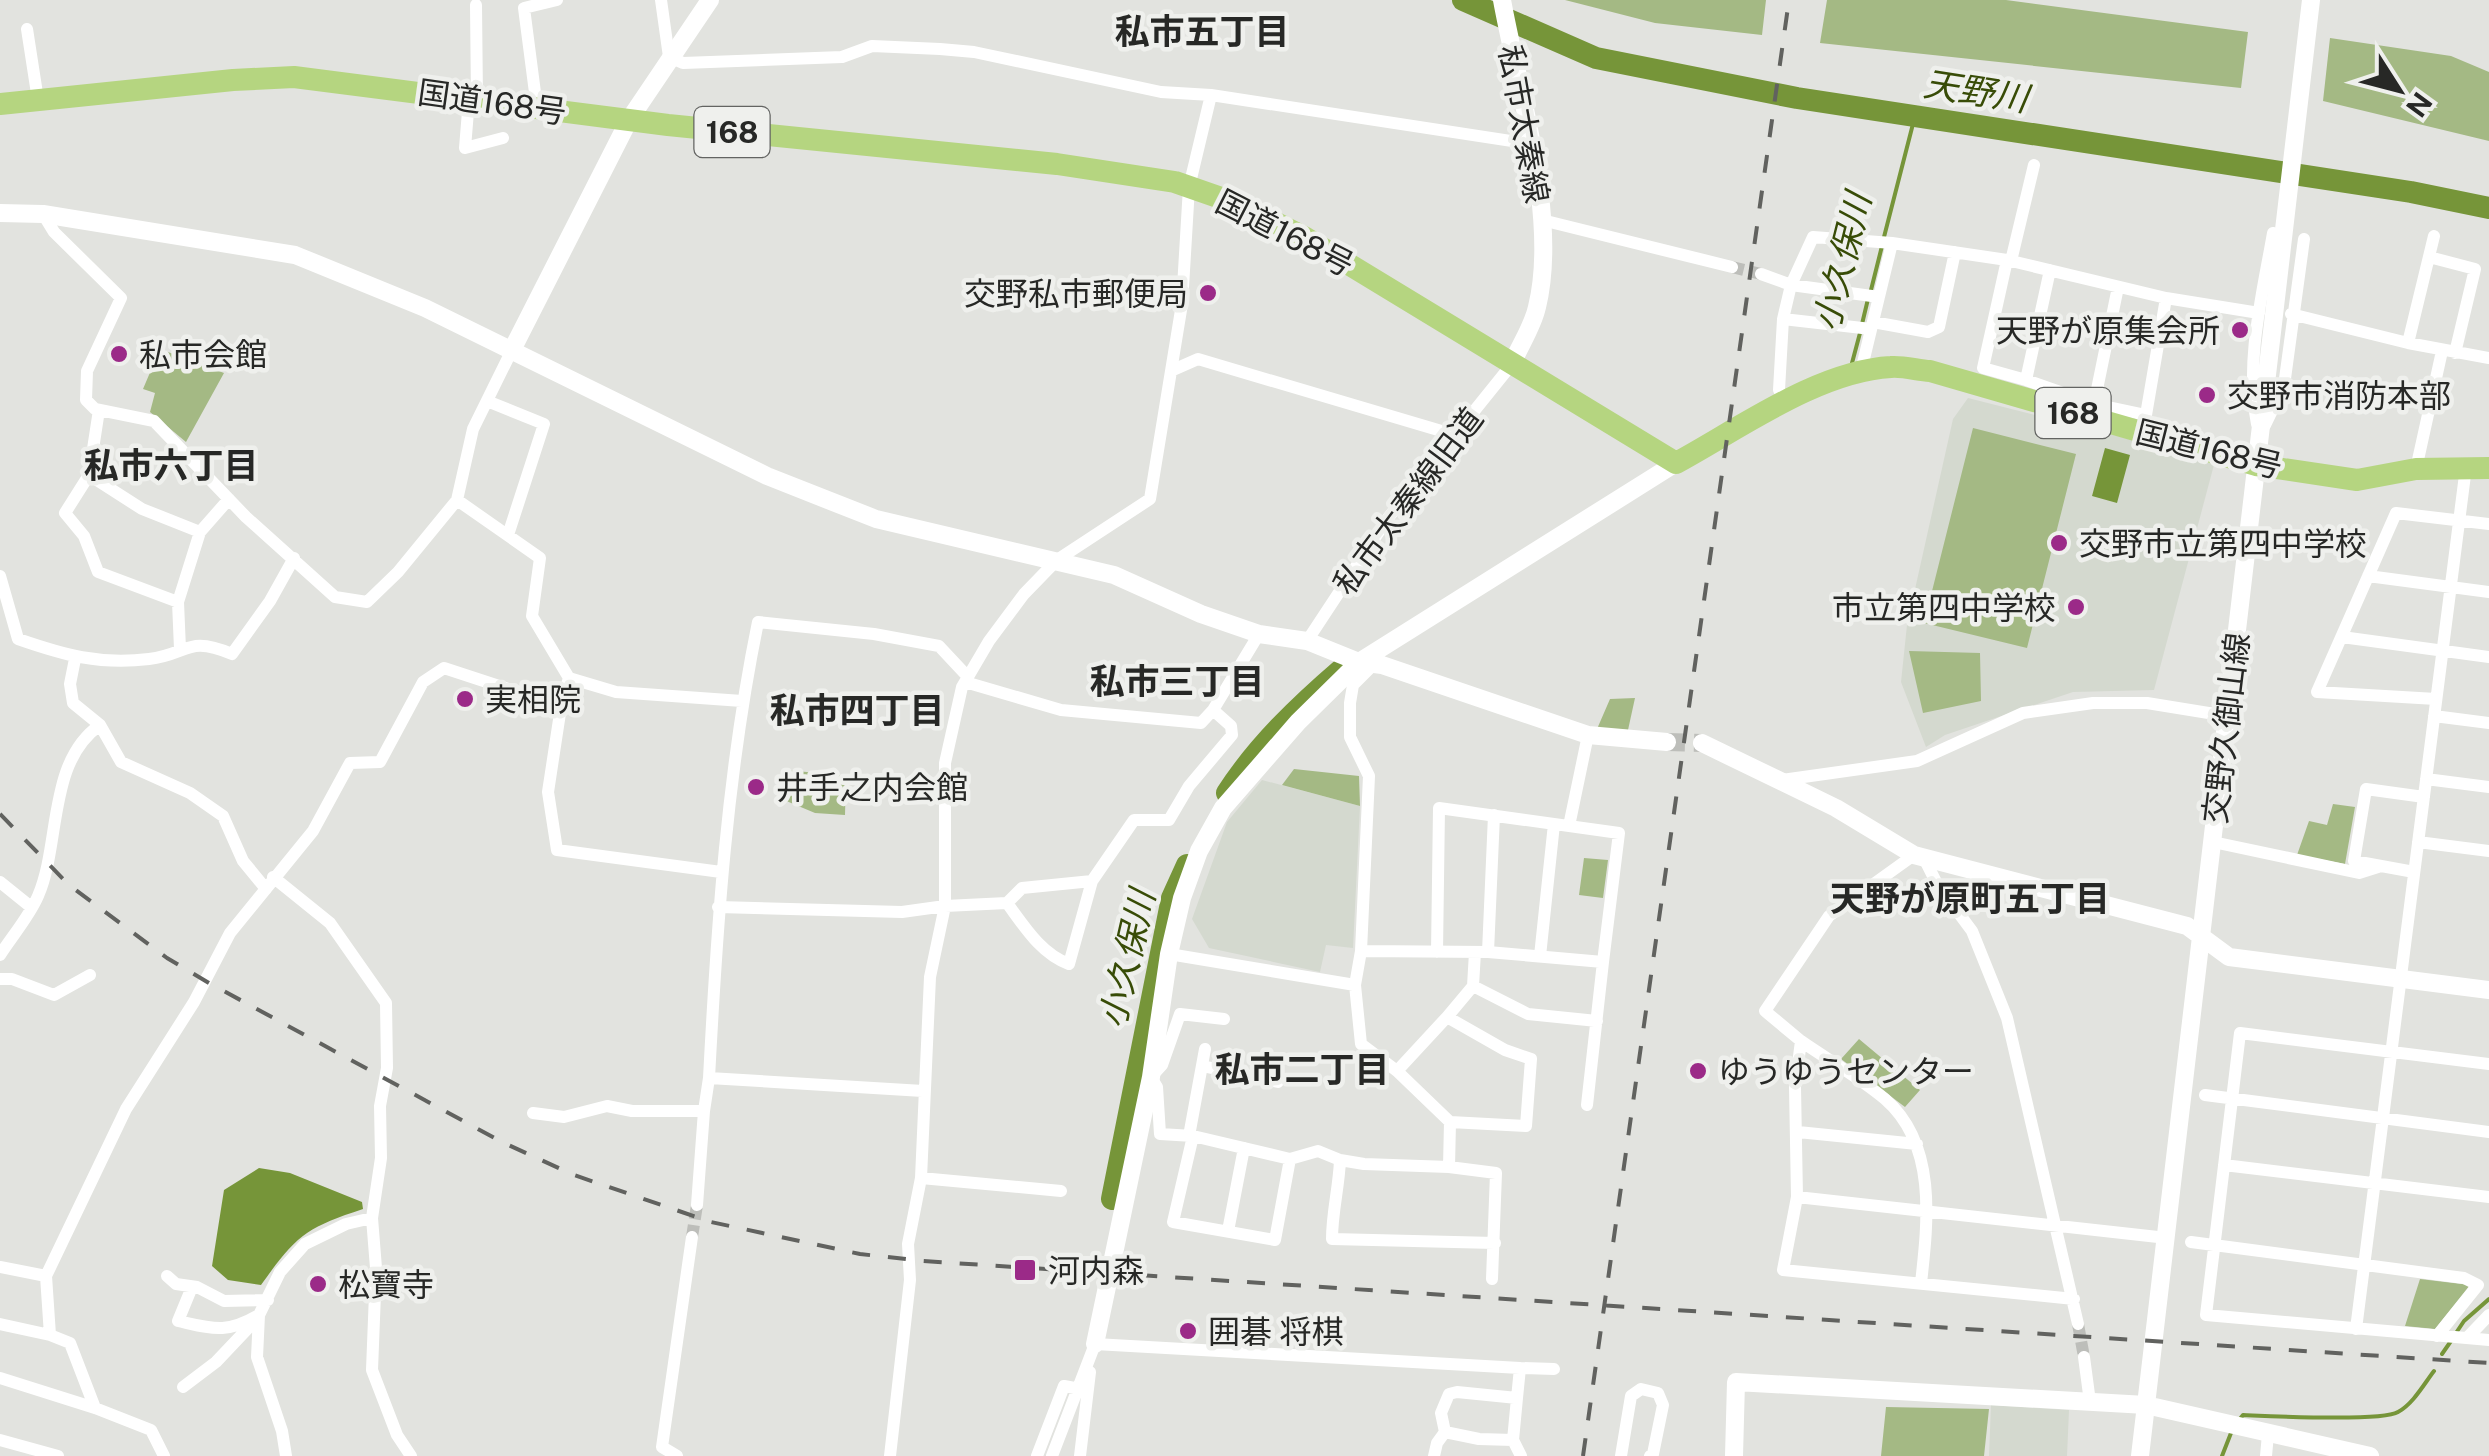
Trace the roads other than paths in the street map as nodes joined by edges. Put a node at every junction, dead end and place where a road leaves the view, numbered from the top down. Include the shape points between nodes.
1 (557, 0) edge
2 (660, 0) edge
3 (710, 0) edge
4 (1502, 0) edge
5 (2311, 0) edge
6 (476, 5) dead end
7 (28, 28) dead end
8 (669, 57) junction
9 (1211, 95) junction
10 (473, 99) junction
11 (38, 100) junction
12 (0, 104) edge
13 (537, 108) junction
14 (630, 120) junction
15 (503, 138) dead end
16 (1531, 144) junction
17 (2034, 165) dead end
18 (1190, 187) junction
19 (0, 213) edge
20 (43, 214) junction
21 (1542, 220) junction
22 (2274, 233) dead end
23 (2434, 236) dead end
24 (2304, 239) dead end
25 (1885, 243) junction
26 (1955, 252) junction
27 (2429, 258) junction
28 (2009, 261) junction
29 (1732, 266) tunnel mouth
30 (2050, 270) junction
31 (1761, 274) tunnel mouth
32 (1791, 285) junction
33 (2118, 287) junction
34 (1872, 297) junction
35 (2166, 298) junction
36 (2259, 313) junction
37 (2291, 314) junction
38 (1782, 319) junction
39 (1866, 326) junction
40 (2408, 343) junction
41 (511, 352) junction
42 (2449, 352) junction
43 (2489, 358) edge
44 (1512, 364) junction
45 (1174, 370) junction
46 (1861, 371) junction
47 (2026, 380) junction
48 (1780, 390) dead end
49 (487, 401) junction
50 (2094, 404) junction
51 (99, 410) junction
52 (1455, 435) junction
53 (2260, 437) junction
54 (1676, 463) junction
55 (2256, 465) junction
56 (2478, 468) edge
57 (2416, 469) junction
58 (90, 475) junction
59 (228, 499) junction
60 (457, 500) junction
61 (2459, 521) junction
62 (2489, 524) edge
63 (200, 532) junction
64 (508, 535) junction
65 (294, 558) junction
66 (1057, 560) junction
67 (0, 576) edge
68 (2368, 576) junction
69 (2451, 587) junction
70 (2489, 592) edge
71 (178, 602) junction
72 (1259, 634) junction
73 (2342, 637) junction
74 (1307, 641) junction
75 (180, 649) junction
76 (2443, 651) junction
77 (2489, 657) edge
78 (75, 659) junction
79 (1366, 663) junction
80 (569, 678) junction
81 (966, 679) junction
82 (2436, 699) junction
83 (562, 700) junction
84 (742, 701) junction
85 (1214, 710) junction
86 (2227, 716) junction
87 (2434, 716) junction
88 (2489, 723) edge
89 (100, 725) junction
90 (1588, 735) junction
91 (1668, 742) tunnel mouth
92 (1702, 744) tunnel mouth
93 (2426, 779) junction
94 (1782, 780) junction
95 (2489, 787) edge
96 (2424, 797) junction
97 (1494, 815) junction
98 (1554, 824) junction
99 (1569, 826) junction
100 (2213, 842) junction
101 (2418, 842) junction
102 (2489, 851) edge
103 (1919, 857) junction
104 (2380, 866) junction
105 (721, 872) junction
106 (2414, 872) junction
107 (0, 882) edge
108 (1092, 882) junction
109 (270, 883) junction
110 (1007, 904) junction
111 (944, 906) junction
112 (31, 907) junction
113 (718, 907) junction
114 (2202, 939) junction
115 (1361, 951) junction
116 (1437, 952) junction
117 (1482, 952) junction
118 (1169, 954) junction
119 (0, 955) edge
120 (1540, 956) junction
121 (1604, 962) junction
122 (90, 975) dead end
123 (2400, 979) junction
124 (0, 980) edge
125 (1355, 986) junction
126 (1473, 986) junction
127 (2489, 990) edge
128 (1447, 1017) junction
129 (1597, 1021) junction
130 (1215, 1022) dead end
131 (1801, 1041) junction
132 (1206, 1049) dead end
133 (2391, 1052) junction
134 (2489, 1064) edge
135 (1202, 1066) junction
136 (1396, 1071) junction
137 (1151, 1077) junction
138 (709, 1078) junction
139 (1278, 1082) dead end
140 (923, 1092) junction
141 (2205, 1095) dead end
142 (2232, 1098) junction
143 (1587, 1104) dead end
144 (533, 1112) dead end
145 (704, 1112) junction
146 (2382, 1118) junction
147 (1450, 1122) junction
148 (1798, 1132) junction
149 (2489, 1132) edge
150 (1191, 1136) junction
151 (1917, 1144) junction
152 (1244, 1148) junction
153 (1290, 1159) junction
154 (1340, 1160) junction
155 (2224, 1164) junction
156 (1449, 1167) junction
157 (921, 1178) junction
158 (2374, 1183) junction
159 (1061, 1192) dead end
160 (1797, 1197) junction
161 (2489, 1197) edge
162 (698, 1205) tunnel mouth
163 (1929, 1212) junction
164 (372, 1218) junction
165 (2056, 1226) junction
166 (1228, 1232) junction
167 (692, 1237) tunnel mouth
168 (2167, 1238) junction
169 (1495, 1242) junction
170 (2191, 1242) dead end
171 (2214, 1245) junction
172 (2364, 1264) junction
173 (0, 1267) edge
174 (46, 1276) junction
175 (167, 1276) dead end
176 (1492, 1279) dead end
177 (2483, 1282) edge
178 (1922, 1283) junction
179 (192, 1287) junction
180 (2074, 1299) junction
181 (268, 1300) junction
182 (259, 1316) junction
183 (2489, 1316) edge
184 (0, 1324) edge
185 (2078, 1324) tunnel mouth
186 (2356, 1329) junction
187 (50, 1335) junction
188 (2437, 1336) junction
189 (2466, 1338) junction
190 (2489, 1340) edge
191 (1095, 1344) junction
192 (2084, 1357) tunnel mouth
193 (1088, 1365) junction
194 (1520, 1368) junction
195 (1554, 1369) dead end
196 (0, 1378) edge
197 (183, 1387) dead end
198 (1080, 1389) junction
199 (1518, 1398) junction
200 (2090, 1402) junction
201 (2146, 1405) junction
202 (95, 1408) junction
203 (1445, 1432) junction
204 (2268, 1434) junction
205 (0, 1440) edge
206 (1513, 1440) junction
207 (660, 1451) edge
208 (58, 1456) edge
209 (164, 1456) edge
210 (286, 1456) edge
211 (411, 1456) edge
212 (678, 1456) edge
213 (890, 1456) edge
214 (1037, 1456) edge
215 (1052, 1456) edge
216 (1080, 1456) edge
217 (1434, 1456) edge
218 (1522, 1456) edge
219 (1621, 1456) edge
220 (1650, 1456) edge
221 (1734, 1456) edge
222 (2140, 1456) edge
223 (2266, 1456) edge
224 (2370, 1456) edge

1 - 13 street via 524,8
2 - 8 street
3 - 8 street
4 - 16 street, 私市太秦線
5 - 53 street, 交野久御山線
6 - 10 street
7 - 11 street
8 - 9 street via 684,63 842,56 872,46 940,49 1161,92
8 - 14 street
9 - 16 street
9 - 18 street
10 - 11 highway, 国道168号 / 168 via 294,77
10 - 13 highway, 国道168号 / 168
10 - 15 street via 465,148
11 - 12 highway, 国道168号 / 168
13 - 14 highway, 国道168号 / 168
14 - 18 highway, 国道168号 / 168 via 1057,164
14 - 41 street
16 - 21 street, 私市太秦線
17 - 28 street
18 - 44 highway, 国道168号 / 168 via 1304,236
18 - 45 street
19 - 20 street
20 - 41 street via 295,255
20 - 51 street via 120,298 87,371 86,400
21 - 29 street
21 - 44 street, 私市太秦線 via 1537,308
22 - 36 street
23 - 27 street
24 - 37 street
25 - 26 street
25 - 32 street via 1813,236
25 - 34 street
26 - 28 street
26 - 39 street via 1939,327 1928,332
27 - 40 street
27 - 42 street via 2475,269
28 - 30 street
28 - 47 street via 1983,368
30 - 33 street
30 - 47 street
31 - 32 street
32 - 34 street
32 - 38 street
33 - 35 street
33 - 50 street
34 - 39 street
35 - 36 street
35 - 50 street via 2146,415
36 - 53 street via 2251,392
37 - 40 street
37 - 53 street via 2284,386
38 - 39 street
38 - 48 street
39 - 46 street
40 - 42 street
41 - 49 street
41 - 66 street via 767,476 876,519
42 - 43 street
42 - 57 street
44 - 52 street, 私市太秦線旧道
44 - 54 highway, 国道168号 / 168
45 - 52 street via 1198,359
45 - 66 street via 1150,498
46 - 54 highway, 国道168号 / 168 via 1816,387
46 - 55 highway, 国道168号 / 168 via 1894,366 1930,372
47 - 50 street
49 - 60 street via 473,429
49 - 64 street via 544,424
51 - 58 street
51 - 59 street via 154,421
52 - 74 street, 私市太秦線旧道 via 1388,518
53 - 55 street, 交野久御山線
54 - 79 street
55 - 57 highway, 国道168号 / 168 via 2357,480
55 - 86 street, 交野久御山線
56 - 57 highway, 国道168号 / 168
56 - 61 street
58 - 63 street via 142,509
58 - 71 street via 65,513 84,536 98,572
59 - 63 street
59 - 65 street
60 - 64 street
60 - 65 street via 367,602 335,597
61 - 62 street
61 - 68 street via 2396,513
61 - 69 street
63 - 71 street
64 - 80 street via 540,558 532,616
65 - 75 street via 232,654 207,644
66 - 72 street via 1114,575
66 - 81 street via 988,641
67 - 78 street via 18,639
68 - 69 street
68 - 73 street
69 - 70 street
69 - 76 street
71 - 75 street
72 - 74 street
72 - 85 street
73 - 76 street
73 - 82 street via 2318,692
74 - 79 street
75 - 78 street via 151,659
76 - 77 street
76 - 82 street
78 - 89 street via 73,703
79 - 90 street
79 - 115 street via 1350,702 1350,736 1370,776
79 - 118 street via 1298,722 1223,808 1199,851
80 - 83 street
80 - 84 street via 616,692
81 - 84 street via 939,646 758,622
81 - 85 street via 1061,710 1201,723
81 - 111 street via 945,763
82 - 87 street
83 - 105 street via 548,792 557,850
83 - 109 street via 444,668 423,682 380,762 350,763 314,831
84 - 105 street
85 - 108 street via 1232,736 1169,820 1134,820
86 - 94 street via 2147,702 2092,703 2023,713 1917,761
86 - 100 street, 交野久御山線
87 - 88 street
87 - 93 street
89 - 109 street via 121,762 223,816 243,861
89 - 112 street via 73,760
90 - 91 street
90 - 99 street
92 - 94 street
93 - 95 street
93 - 96 street
94 - 103 street
96 - 101 street
96 - 104 street via 2366,789 2354,861
97 - 98 street
97 - 116 street via 1438,808
97 - 117 street
98 - 99 street
98 - 120 street
99 - 121 street via 1620,833
100 - 104 street via 2359,873
100 - 114 street, 交野久御山線
101 - 102 street
101 - 106 street
103 - 114 street via 2156,917 2187,926
103 - 131 street via 1829,916 1765,1011
103 - 165 street via 1972,932 2002,1004
104 - 106 street
105 - 113 street
106 - 123 street
107 - 112 street
108 - 110 street via 1022,888
108 - 110 street via 1069,964 1032,937
109 - 164 street via 330,923 386,1003 387,1068
109 - 174 street via 230,933 126,1109
110 - 111 street
111 - 113 street via 902,912
111 - 140 street via 930,977
112 - 119 street
113 - 138 street
114 - 123 street via 2229,956
114 - 168 street, 交野久御山線
115 - 116 street
115 - 125 street
116 - 117 street
117 - 120 street
117 - 126 street
118 - 125 street
118 - 137 street
120 - 121 street
121 - 129 street
122 - 124 street via 54,995
123 - 127 street
123 - 133 street
125 - 136 street via 1361,1044
126 - 128 street
126 - 129 street via 1528,1014
128 - 136 street
128 - 147 street via 1531,1059 1526,1126
129 - 143 street
130 - 137 street via 1180,1014
131 - 148 street
131 - 151 street via 1886,1099
132 - 135 street
133 - 134 street
133 - 142 street via 2240,1033
133 - 146 street
135 - 139 street
135 - 150 street
136 - 147 street
137 - 150 street via 1160,1134
137 - 191 street
138 - 140 street
138 - 145 street
140 - 157 street
141 - 142 street
142 - 146 street
142 - 155 street
144 - 145 street via 564,1116 607,1106
145 - 162 street
146 - 149 street
146 - 158 street
147 - 156 street
148 - 151 street
148 - 160 street
150 - 152 street
150 - 166 street via 1173,1222
151 - 163 street
152 - 153 street
152 - 166 street
153 - 154 street via 1318,1152
153 - 166 street via 1275,1240
154 - 156 street
154 - 169 street via 1332,1239
155 - 158 street
155 - 171 street
156 - 169 street via 1496,1173
157 - 159 street
157 - 213 street via 908,1244 910,1280
158 - 161 street
158 - 172 street
160 - 163 street
160 - 178 street via 1782,1270
163 - 165 street
163 - 178 street
164 - 181 street via 305,1244 280,1272
164 - 211 street via 372,1370
165 - 168 street
165 - 180 street
167 - 207 street
168 - 201 street, 交野久御山線
169 - 176 street
170 - 171 street
171 - 172 street
171 - 186 street via 2206,1316
172 - 177 street
172 - 186 street
173 - 174 street
174 - 187 street
175 - 179 street
177 - 188 street
178 - 180 street
179 - 181 street via 224,1300
179 - 182 street via 178,1321 220,1330
180 - 185 street
181 - 182 street
182 - 197 street
182 - 210 street via 256,1357
183 - 189 street
184 - 187 street
186 - 188 street
187 - 202 street via 70,1343
188 - 189 street
189 - 190 street
191 - 193 street
191 - 194 street
192 - 200 street
193 - 198 street
193 - 216 street
194 - 195 street
194 - 199 street
196 - 202 street
198 - 214 street via 1064,1386
198 - 215 street
199 - 203 street via 1449,1394 1441,1412
199 - 206 street
200 - 201 street
200 - 221 street via 1736,1382
201 - 204 street
201 - 222 street, 交野久御山線
202 - 209 street via 151,1430
203 - 206 street
203 - 217 street
204 - 223 street
204 - 224 street
205 - 208 street
206 - 218 street
207 - 212 street
219 - 220 street via 1631,1396 1640,1389 1658,1393 1663,1405

